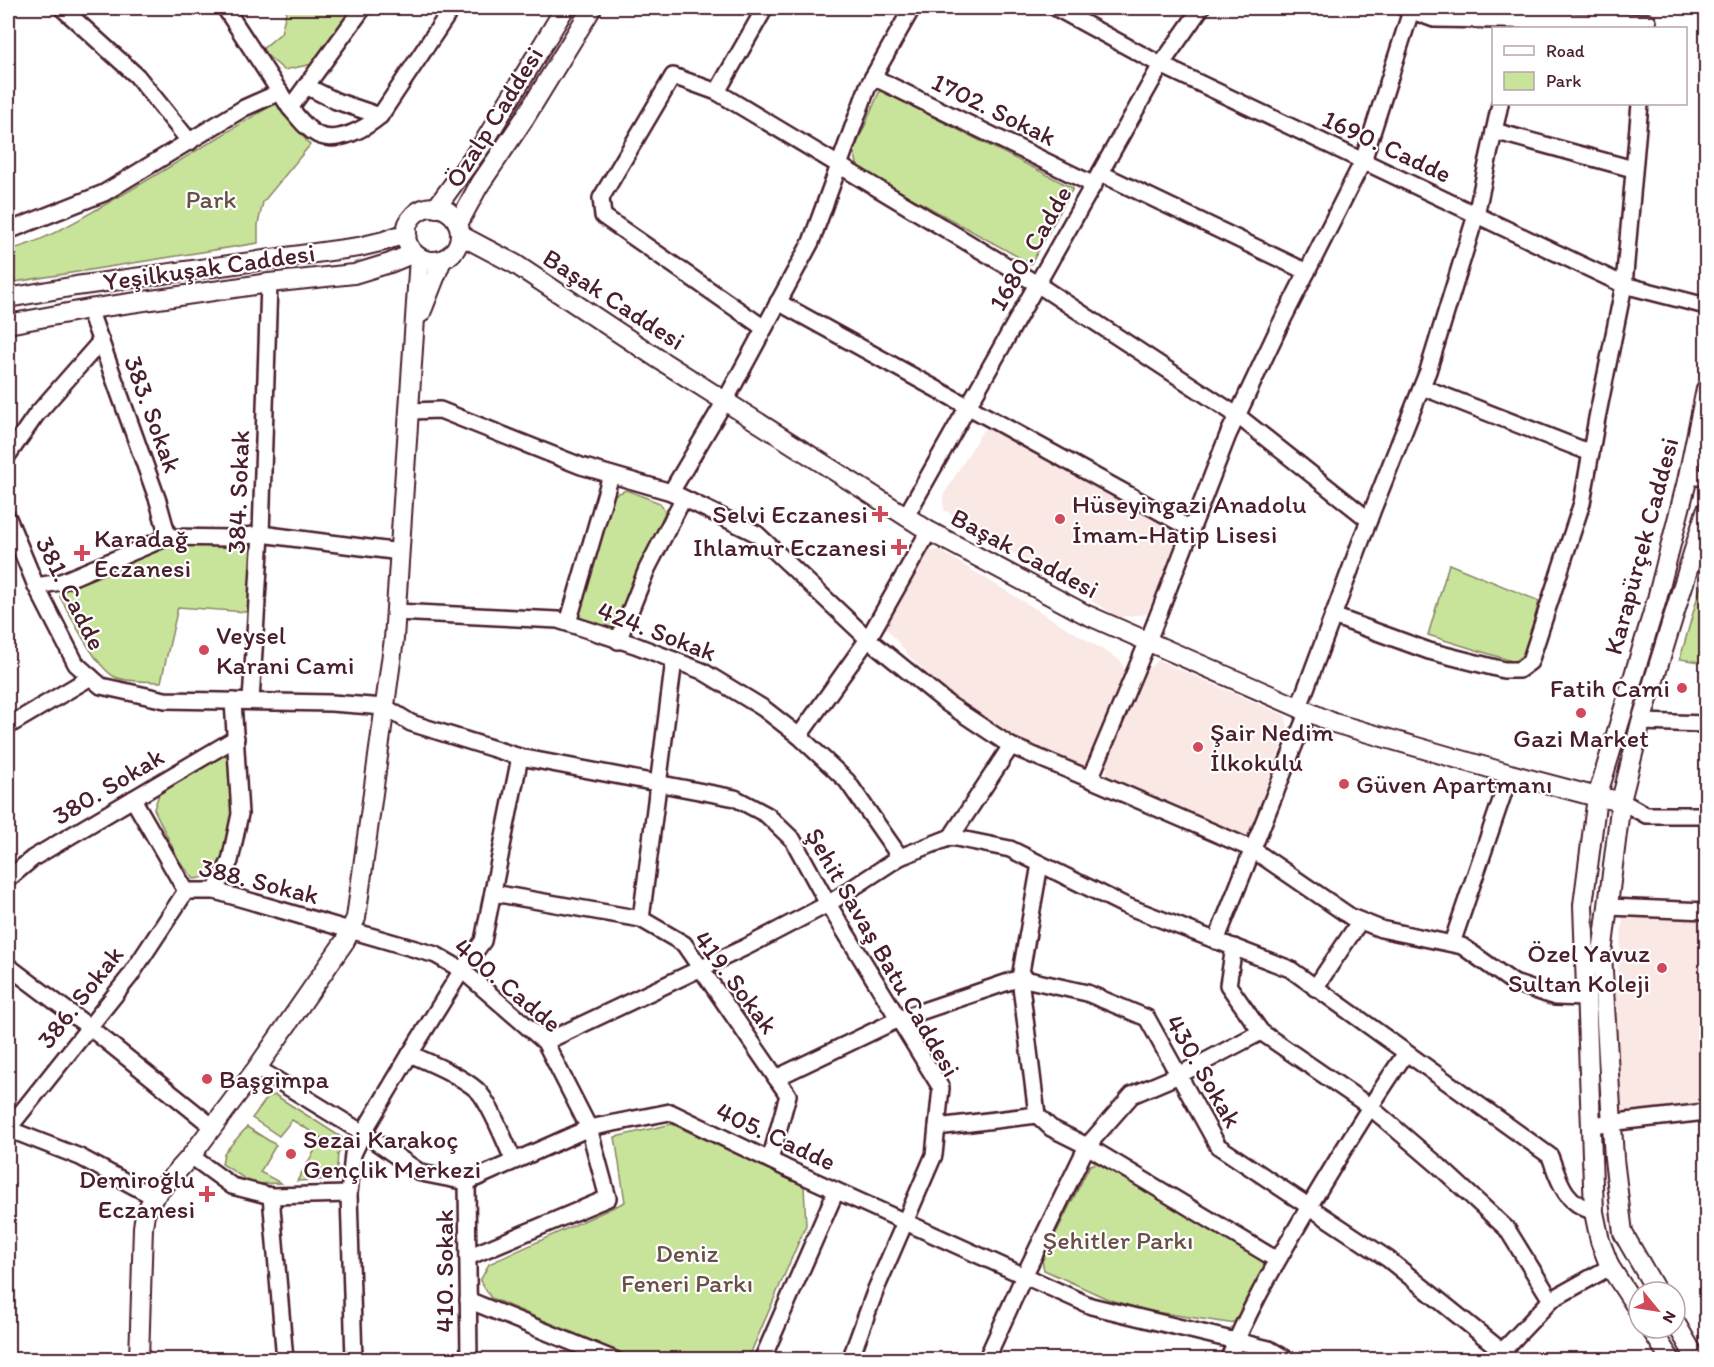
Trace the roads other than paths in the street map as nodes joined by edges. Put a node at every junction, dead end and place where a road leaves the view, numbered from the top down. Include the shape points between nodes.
1 (62, 8) edge
2 (225, 8) edge
3 (363, 8) edge
4 (452, 8) edge
5 (565, 8) edge
6 (592, 8) edge
7 (765, 8) edge
8 (912, 8) edge
9 (1056, 8) edge
10 (1202, 8) edge
11 (1409, 8) edge
12 (1517, 19) edge
13 (1648, 19) edge
14 (1161, 65) junction
15 (873, 77) junction
16 (306, 86) junction
17 (280, 92) junction
18 (717, 92) junction
19 (1500, 105) edge
20 (1640, 105) edge
21 (290, 108) junction
22 (380, 116) junction
23 (1494, 131) junction
24 (190, 142) junction
25 (1363, 161) junction
26 (839, 166) junction
27 (1633, 169) junction
28 (1097, 179) junction
29 (435, 208) junction
30 (1476, 214) junction
31 (459, 229) junction
32 (8, 231) edge
33 (407, 232) junction
34 (417, 255) junction
35 (442, 260) junction
36 (1307, 272) junction
37 (269, 283) junction
38 (1037, 284) junction
39 (1624, 285) junction
40 (8, 298) edge
41 (778, 302) junction
42 (1707, 306) edge
43 (89, 309) junction
44 (8, 324) edge
45 (415, 328) junction
46 (764, 328) junction
47 (101, 342) junction
48 (1422, 387) junction
49 (1707, 389) edge
50 (725, 401) junction
51 (969, 405) junction
52 (410, 411) junction
53 (1238, 416) junction
54 (1591, 453) junction
55 (8, 455) edge
56 (611, 475) junction
57 (1688, 476) junction
58 (1707, 478) edge
59 (677, 496) junction
60 (1707, 511) edge
61 (906, 516) junction
62 (1369, 520) junction
63 (9, 527) edge
64 (1191, 529) junction
65 (929, 531) junction
66 (261, 534) junction
67 (168, 537) junction
68 (400, 552) junction
69 (36, 586) junction
70 (396, 612) junction
71 (1333, 616) junction
72 (568, 623) junction
73 (868, 639) junction
74 (618, 641) junction
75 (1148, 641) junction
76 (674, 660) junction
77 (91, 677) junction
78 (233, 701) junction
79 (250, 701) junction
80 (385, 707) junction
81 (1303, 709) junction
82 (1641, 722) junction
83 (1707, 724) edge
84 (8, 726) edge
85 (799, 736) junction
86 (236, 738) junction
87 (1011, 746) junction
88 (520, 757) junction
89 (1510, 774) junction
90 (1090, 779) junction
91 (657, 784) junction
92 (1597, 796) junction
93 (133, 799) junction
94 (1621, 801) junction
95 (1707, 815) edge
96 (951, 837) junction
97 (1252, 849) junction
98 (900, 857) junction
99 (1040, 864) junction
100 (8, 879) edge
101 (186, 891) junction
102 (215, 891) junction
103 (493, 892) junction
104 (828, 904) junction
105 (1609, 907) junction
106 (1707, 911) edge
107 (641, 919) junction
108 (1360, 921) junction
109 (352, 930) junction
110 (1216, 941) junction
111 (1452, 944) junction
112 (1234, 947) junction
113 (8, 966) edge
114 (702, 968) junction
115 (462, 970) junction
116 (1020, 978) junction
117 (1315, 988) junction
118 (1586, 998) junction
119 (899, 1019) junction
120 (89, 1027) junction
121 (1261, 1032) junction
122 (545, 1042) junction
123 (1406, 1053) junction
124 (410, 1054) junction
125 (258, 1068) junction
126 (1179, 1075) junction
127 (776, 1078) junction
128 (1369, 1107) junction
129 (1707, 1112) edge
130 (1037, 1115) junction
131 (1612, 1122) junction
132 (1590, 1125) junction
133 (213, 1127) junction
134 (937, 1127) junction
135 (589, 1128) junction
136 (8, 1129) edge
137 (363, 1133) junction
138 (1087, 1146) junction
139 (191, 1156) junction
140 (770, 1160) junction
141 (514, 1161) junction
142 (467, 1182) junction
143 (836, 1191) junction
144 (349, 1194) junction
145 (271, 1196) junction
146 (154, 1197) junction
147 (1309, 1207) junction
148 (1594, 1212) junction
149 (904, 1223) junction
150 (468, 1257) junction
151 (1277, 1260) junction
152 (1610, 1267) junction
153 (1024, 1276) junction
154 (1651, 1280) edge
155 (1627, 1293) edge
156 (468, 1300) junction
157 (1551, 1300) junction
158 (1658, 1340) edge
159 (1686, 1340) edge
160 (1236, 1341) junction
161 (988, 1356) edge
162 (1503, 1356) edge
163 (139, 1359) edge
164 (285, 1359) edge
165 (354, 1359) edge
166 (469, 1359) edge
167 (615, 1359) edge
168 (762, 1359) edge
169 (850, 1359) edge
170 (1004, 1359) edge
171 (1228, 1359) edge
172 (1288, 1359) edge
173 (1671, 1359) edge
174 (1697, 1359) edge

1 - 24 street via 137,76
2 - 17 street
3 - 16 street
4 - 22 street
5 - 29 main road, Özalp Caddesi via 484,142
6 - 31 main road, Özalp Caddesi via 478,187
7 - 18 street
8 - 15 street
9 - 14 street, 1690. Cadde
10 - 14 street, 1680. Cadde
11 - 12 street via 1434,19
11 - 25 street
12 - 13 street
14 - 25 street, 1690. Cadde
14 - 28 street, 1680. Cadde
15 - 26 street
15 - 28 street, 1702. Sokak
16 - 21 street
16 - 22 street
17 - 21 street
17 - 24 street via 244,108
18 - 26 street
18 - 46 street via 673,76 602,198 603,216
19 - 23 street
20 - 27 street
21 - 22 street via 319,135 335,137 369,125
23 - 27 street
23 - 30 street
24 - 32 street via 104,193
25 - 30 street, 1690. Cadde
25 - 36 street
26 - 38 street
26 - 41 street via 811,242
27 - 39 street
28 - 36 street, 1702. Sokak
28 - 38 street, 1680. Cadde
29 - 31 main road via 451,214
29 - 33 main road via 419,212 408,224
30 - 39 street, 1690. Cadde
30 - 48 street
31 - 35 main road via 455,250
31 - 50 main road, Başak Caddesi
33 - 34 main road via 410,247
33 - 40 main road via 360,247
34 - 35 main road
34 - 37 main road, Yeşilkuşak Caddesi via 354,274
34 - 45 main road
35 - 45 main road
36 - 53 street
37 - 43 main road, Yeşilkuşak Caddesi
37 - 66 street, 384. Sokak
38 - 51 street, 1680. Cadde
38 - 53 street
39 - 42 street, 1690. Cadde
39 - 54 street
41 - 46 street
41 - 51 street
43 - 44 main road, Yeşilkuşak Caddesi
43 - 47 street, 383. Sokak
45 - 52 main road
46 - 50 street
47 - 55 street via 36,415
47 - 67 street, 383. Sokak
48 - 54 street
48 - 62 street
49 - 57 main road, Karapürçek Caddesi
50 - 59 street
50 - 61 main road, Başak Caddesi
51 - 61 street, 1680. Cadde
51 - 64 street
52 - 56 street via 440,410
52 - 68 main road
53 - 62 street
53 - 64 street
54 - 71 street via 1582,503 1549,606 1530,662 1519,670 1504,670 1429,651
56 - 59 street
56 - 72 street
57 - 58 street
57 - 92 main road, Karapürçek Caddesi via 1657,598
59 - 73 street via 757,534
59 - 74 street
60 - 82 main road, Karapürçek Caddesi
61 - 65 main road, Başak Caddesi
62 - 71 street
63 - 69 street, 381. Cadde
64 - 75 street
65 - 73 street
65 - 75 main road, Başak Caddesi via 1085,614
66 - 67 street
66 - 68 street
66 - 79 street, 384. Sokak
67 - 69 street via 62,582
68 - 70 main road
69 - 77 street, 381. Cadde via 76,663
70 - 72 street, 424. Sokak
70 - 80 main road
71 - 81 street
72 - 74 street, 424. Sokak
73 - 85 street
73 - 87 street via 948,704
74 - 76 street, 424. Sokak
75 - 81 main road, Başak Caddesi
75 - 90 street
76 - 85 street, 424. Sokak via 702,670
76 - 91 street
77 - 78 street, 381. Cadde via 100,686 165,700
77 - 84 street
78 - 79 street, 381. Cadde
78 - 86 street
79 - 80 street, 381. Cadde
80 - 88 street, Şehit Savaş Batu Caddesi via 411,723
80 - 109 main road
81 - 89 main road, Başak Caddesi via 1334,723
81 - 97 street
82 - 83 street
82 - 94 main road, Karapürçek Caddesi
85 - 98 street, 424. Sokak via 847,781
86 - 93 street, 380. Sokak
86 - 102 street via 240,814 230,861
87 - 90 street
87 - 96 street
88 - 91 street, Şehit Savaş Batu Caddesi
88 - 103 street
89 - 92 main road, Başak Caddesi
89 - 111 street
90 - 97 street
91 - 104 street, Şehit Savaş Batu Caddesi via 735,798 767,815 793,840
91 - 107 street
92 - 94 main road, Başak Caddesi
92 - 118 main road, Karapürçek Caddesi via 1583,904
93 - 100 street, 380. Sokak via 33,858
93 - 101 street, 388. Sokak
94 - 95 street via 1646,815
94 - 105 main road, Karapürçek Caddesi
96 - 98 street
96 - 99 street via 1010,849
97 - 108 street
97 - 110 street
98 - 104 street
99 - 110 street via 1124,905
99 - 116 street
101 - 102 street, 388. Sokak
101 - 120 street, 386. Sokak via 130,976
102 - 109 street, 388. Sokak
103 - 107 street, 419. Sokak
103 - 115 street via 483,941
104 - 114 street
104 - 119 street, Şehit Savaş Batu Caddesi
105 - 106 street
105 - 131 main road, Karapürçek Caddesi via 1602,954
107 - 114 street, 419. Sokak via 684,944
108 - 111 street
108 - 117 street
109 - 115 street, 400. Cadde via 436,955
109 - 125 main road
110 - 112 street
111 - 118 street via 1462,946 1514,983 1555,997
112 - 117 street via 1290,969
112 - 121 street via 1228,986
113 - 120 street
114 - 122 street
114 - 127 street, 419. Sokak
115 - 122 street, 400. Cadde
115 - 124 street
116 - 119 street
116 - 126 street, 430. Sokak via 1087,993 1147,1018
116 - 130 street
117 - 123 street
118 - 132 main road, Karapürçek Caddesi
119 - 127 street
119 - 134 street, Şehit Savaş Batu Caddesi via 941,1088
120 - 133 street
120 - 136 street, 386. Sokak
121 - 126 street
121 - 128 street
122 - 135 street, 400. Cadde
123 - 128 street
123 - 148 street via 1550,1156 1563,1190 1580,1207
124 - 137 street
124 - 141 street via 477,1091
125 - 133 main road
125 - 137 street
126 - 138 street via 1131,1095
126 - 147 street, 430. Sokak via 1218,1146
127 - 140 street, 419. Sokak via 788,1095
128 - 147 street
128 - 157 street via 1507,1229
129 - 131 street
130 - 134 street
130 - 138 street via 1051,1128
131 - 132 street
131 - 154 main road, Karapürçek Caddesi via 1623,1233
132 - 148 main road, Karapürçek Caddesi
133 - 139 main road
134 - 149 street, Şehit Savaş Batu Caddesi via 934,1155
135 - 140 street, 405. Cadde via 670,1112
135 - 141 street, 405. Cadde
135 - 150 street, 400. Cadde via 608,1198
136 - 146 street via 80,1157
137 - 142 street via 421,1173
137 - 144 street via 353,1154
138 - 151 street
138 - 153 street
139 - 145 street via 232,1186
139 - 146 main road
140 - 143 street, 405. Cadde
141 - 142 street, 405. Cadde
142 - 150 street, 410. Sokak
143 - 149 street, 405. Cadde
143 - 168 street
144 - 145 street
144 - 165 street
145 - 164 street
146 - 163 main road via 143,1227
147 - 151 street
147 - 162 street, 430. Sokak via 1388,1260
148 - 152 main road, Karapürçek Caddesi
149 - 153 street, 405. Cadde
149 - 169 street, Şehit Savaş Batu Caddesi
150 - 156 street, 410. Sokak
151 - 160 street
152 - 155 main road, Karapürçek Caddesi
152 - 157 street
153 - 160 street, 405. Cadde via 1091,1306
153 - 161 street
156 - 166 street, 410. Sokak
156 - 167 street
157 - 162 street
158 - 173 main road
159 - 174 main road
160 - 171 street
160 - 172 street, 405. Cadde via 1269,1349
161 - 170 street

